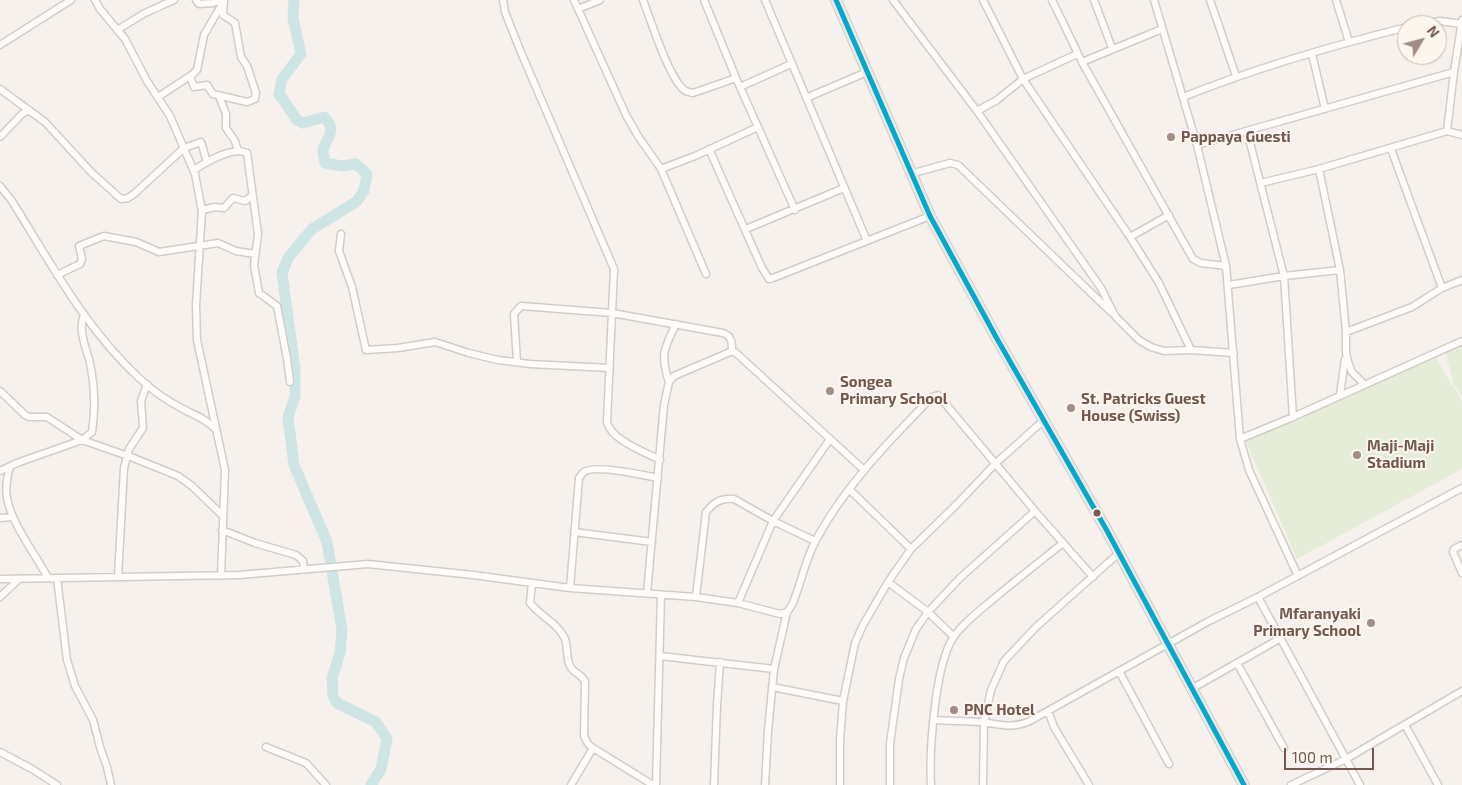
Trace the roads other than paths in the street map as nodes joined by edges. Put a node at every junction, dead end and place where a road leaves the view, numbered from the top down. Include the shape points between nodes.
1 (71, 0) edge
2 (95, 0) edge
3 (174, 0) edge
4 (196, 0) edge
5 (223, 0) edge
6 (504, 0) edge
7 (574, 0) edge
8 (600, 0) edge
9 (644, 0) edge
10 (704, 0) edge
11 (765, 0) edge
12 (836, 0) edge
13 (893, 0) edge
14 (983, 0) edge
15 (1052, 0) edge
16 (1094, 0) edge
17 (1154, 0) edge
18 (1210, 0) edge
19 (1336, 0) edge
20 (578, 10) junction
21 (1447, 22) edge
22 (1462, 23) edge
23 (1162, 29) junction
24 (117, 30) junction
25 (1397, 30) edge
26 (1348, 42) junction
27 (0, 45) edge
28 (1112, 48) junction
29 (1077, 54) junction
30 (1312, 54) junction
31 (1082, 62) junction
32 (791, 64) junction
33 (866, 72) junction
34 (1454, 72) junction
35 (190, 76) junction
36 (1236, 76) junction
37 (736, 78) junction
38 (1023, 80) junction
39 (740, 87) junction
40 (0, 89) edge
41 (219, 96) junction
42 (158, 97) junction
43 (1183, 97) junction
44 (806, 98) junction
45 (1324, 109) junction
46 (29, 110) junction
47 (977, 111) junction
48 (758, 127) junction
49 (1247, 131) junction
50 (1447, 131) junction
51 (555, 133) junction
52 (1462, 135) edge
53 (0, 136) edge
54 (552, 145) dead end
55 (1197, 145) junction
56 (184, 148) junction
57 (710, 149) junction
58 (1392, 149) junction
59 (238, 151) junction
60 (207, 162) junction
61 (662, 169) junction
62 (1319, 169) junction
63 (194, 170) junction
64 (910, 174) junction
65 (1261, 183) junction
66 (0, 186) edge
67 (844, 188) junction
68 (252, 196) junction
69 (202, 210) junction
70 (794, 210) junction
71 (1169, 215) junction
72 (930, 216) junction
73 (746, 230) junction
74 (341, 234) dead end
75 (1130, 237) junction
76 (867, 241) junction
77 (199, 245) junction
78 (255, 254) junction
79 (1226, 266) junction
80 (1340, 270) junction
81 (706, 274) dead end
82 (57, 275) junction
83 (1284, 276) junction
84 (1462, 280) edge
85 (1229, 285) junction
86 (1442, 288) junction
87 (612, 313) junction
88 (84, 314) junction
89 (1115, 316) junction
90 (676, 324) junction
91 (1346, 332) junction
92 (1462, 341) edge
93 (1191, 350) junction
94 (732, 351) junction
95 (1346, 353) junction
96 (1234, 354) junction
97 (517, 362) junction
98 (610, 368) junction
99 (290, 382) dead end
100 (670, 382) junction
101 (147, 384) junction
102 (1364, 384) junction
103 (0, 391) edge
104 (1340, 395) junction
105 (1293, 417) junction
106 (1044, 420) junction
107 (217, 432) junction
108 (1240, 438) junction
109 (830, 439) junction
110 (82, 440) junction
111 (127, 456) junction
112 (660, 460) junction
113 (996, 463) junction
114 (10, 467) junction
115 (864, 470) junction
116 (0, 471) edge
117 (658, 478) junction
118 (1462, 488) edge
119 (849, 489) junction
120 (1035, 511) junction
121 (222, 515) junction
122 (13, 517) junction
123 (0, 518) edge
124 (773, 521) junction
125 (222, 530) junction
126 (574, 532) junction
127 (815, 541) junction
128 (652, 542) junction
129 (1063, 543) junction
130 (1462, 545) edge
131 (911, 549) junction
132 (1119, 553) junction
133 (304, 569) junction
134 (1462, 573) edge
135 (221, 576) junction
136 (1298, 576) junction
137 (118, 577) junction
138 (1093, 577) junction
139 (48, 578) junction
140 (57, 578) junction
141 (0, 579) edge
142 (19, 579) junction
143 (888, 582) junction
144 (532, 583) junction
145 (570, 588) junction
146 (647, 593) junction
147 (661, 595) junction
148 (0, 597) edge
149 (696, 597) junction
150 (1258, 597) junction
151 (738, 603) junction
152 (787, 612) junction
153 (928, 612) junction
154 (954, 637) junction
155 (1281, 638) junction
156 (1168, 642) junction
157 (660, 656) junction
158 (720, 662) junction
159 (1236, 663) junction
160 (774, 669) junction
161 (1119, 670) junction
162 (772, 687) junction
163 (1193, 688) junction
164 (1462, 691) edge
165 (842, 701) junction
166 (1048, 711) junction
167 (934, 720) junction
168 (984, 722) junction
169 (1405, 725) junction
170 (266, 747) dead end
171 (594, 748) junction
172 (1284, 748) dead end
173 (0, 752) edge
174 (1346, 759) junction
175 (1169, 764) dead end
176 (57, 785) edge
177 (111, 785) edge
178 (326, 785) edge
179 (571, 785) edge
180 (655, 785) edge
181 (714, 785) edge
182 (765, 785) edge
183 (840, 785) edge
184 (890, 785) edge
185 (931, 785) edge
186 (984, 785) edge
187 (1089, 785) edge
188 (1244, 785) edge
189 (1291, 785) edge
190 (1360, 785) edge
191 (1438, 785) edge

1 - 27 street
2 - 24 street
3 - 24 street
4 - 5 street via 198,4
5 - 35 street via 204,35 199,63
5 - 41 street via 223,15 235,23 241,57 256,94 255,99 247,102
6 - 51 street via 505,12
7 - 20 street
8 - 20 street
9 - 37 street via 671,70 683,89 693,93
10 - 37 street
11 - 32 street
12 - 33 highway
13 - 47 street
14 - 38 street
15 - 29 street
16 - 28 street
17 - 23 street
18 - 36 street
19 - 26 street
20 - 61 street via 626,115
21 - 22 street
22 - 34 street
23 - 28 street
23 - 43 street
24 - 42 street
25 - 26 street
26 - 30 street
28 - 31 street
29 - 31 street
29 - 38 street
30 - 36 street
30 - 45 street
31 - 71 street
32 - 39 street
32 - 44 street
33 - 44 street
33 - 64 highway
34 - 45 street
34 - 50 street
35 - 41 street via 194,87 207,85 213,94
35 - 42 street
36 - 43 street
37 - 39 street
38 - 47 street
38 - 75 street
39 - 48 street
40 - 46 street
41 - 59 street via 226,114 226,128
42 - 56 street
43 - 55 street
44 - 67 street
45 - 49 street
46 - 53 street
46 - 56 street via 122,198 134,194
47 - 89 street via 1097,282
48 - 57 street
48 - 70 street
49 - 55 street
49 - 65 street
50 - 52 street
50 - 58 street
51 - 54 street
51 - 87 street via 614,269
55 - 79 street
56 - 60 street via 201,142
56 - 63 street
57 - 61 street
57 - 73 street
58 - 62 street
58 - 86 street
59 - 60 street
59 - 68 street via 247,153
60 - 63 street
61 - 81 street
62 - 65 street
62 - 80 street
63 - 69 street
64 - 72 highway
64 - 89 street via 950,163 958,166
65 - 83 street
66 - 82 street
67 - 70 street
67 - 76 street
68 - 69 street via 245,200 232,198 224,208
68 - 78 street via 258,234
69 - 77 street
70 - 73 street
71 - 75 street
71 - 79 street via 1193,259
72 - 76 street
72 - 106 highway
73 - 76 street via 769,279
74 - 97 street via 339,252 352,287 366,350 435,342 469,353
75 - 93 street via 1159,283
77 - 78 street via 218,244
77 - 82 street via 163,252 136,242 104,236 79,246 80,264
77 - 107 street via 198,340
78 - 99 street via 259,292 277,306
79 - 85 street
80 - 83 street
80 - 91 street
82 - 88 street
83 - 85 street
83 - 105 street
84 - 86 street
85 - 96 street
86 - 91 street via 1412,307
87 - 90 street
87 - 97 street via 521,306 514,314
87 - 98 street
88 - 101 street
88 - 110 street via 82,327 94,385 94,418 92,432
89 - 93 street via 1150,348
90 - 94 street via 727,334 732,340
90 - 100 street via 664,346 664,365
91 - 95 street
92 - 102 street
93 - 96 street
94 - 100 street via 678,374
94 - 109 street
95 - 102 street via 1352,372
95 - 104 street
96 - 108 street
97 - 98 street
98 - 112 street via 609,428 615,436
100 - 112 street via 664,404
101 - 107 street via 212,425
101 - 111 street via 141,401 143,428
102 - 104 street
103 - 110 street via 29,417 47,417
104 - 105 street
105 - 108 street
106 - 113 street
106 - 132 highway
107 - 121 street via 225,470
108 - 136 street via 1249,470
109 - 115 street
109 - 124 street
110 - 111 street
110 - 114 street
111 - 121 street via 178,476
111 - 137 street via 122,485
112 - 117 street
113 - 115 street via 940,396 935,395
113 - 120 street
113 - 131 street
114 - 116 street
114 - 122 street via 6,498
115 - 119 street
117 - 126 street via 608,469 584,471 579,478
117 - 128 street
118 - 136 street
119 - 127 street
119 - 131 street
120 - 129 street
120 - 153 street via 960,578
121 - 125 street
122 - 123 street
122 - 139 street
124 - 127 street
124 - 149 street via 734,498 713,503 706,512
124 - 151 street
125 - 133 street via 296,555 303,561
125 - 135 street
126 - 128 street
126 - 145 street
127 - 152 street via 796,597
128 - 146 street
129 - 138 street
129 - 154 street via 976,614
130 - 134 street via 1452,552
131 - 143 street
132 - 138 street
132 - 156 highway
133 - 135 street
133 - 144 street via 368,564
135 - 137 street
136 - 150 street
137 - 140 street
138 - 168 street via 1004,660 990,690
139 - 140 street
139 - 142 street
140 - 177 street via 67,660 75,686 93,720
141 - 142 street
142 - 148 street
143 - 153 street
143 - 165 street via 855,643
144 - 145 street
144 - 171 street via 530,603 560,630 570,666 585,682 584,736
145 - 146 street
146 - 147 street
147 - 149 street
147 - 157 street
149 - 151 street
150 - 155 street
150 - 156 street
151 - 152 street via 780,614
152 - 160 street
153 - 154 street
153 - 184 street via 916,629 899,679 890,744
154 - 167 street via 945,652
155 - 159 street
155 - 174 street
156 - 161 street
156 - 163 highway
157 - 158 street
157 - 180 street
158 - 160 street
158 - 181 street
159 - 163 street
159 - 172 street
160 - 162 street
161 - 166 street
161 - 175 street
162 - 165 street
162 - 182 street
163 - 188 highway
164 - 169 street
165 - 183 street
166 - 168 street via 1018,726
166 - 187 street via 1054,727
167 - 168 street
167 - 185 street
168 - 186 street
169 - 174 street
169 - 191 street
170 - 178 street via 306,763
171 - 179 street
171 - 180 street
173 - 176 street
174 - 189 street
174 - 190 street

